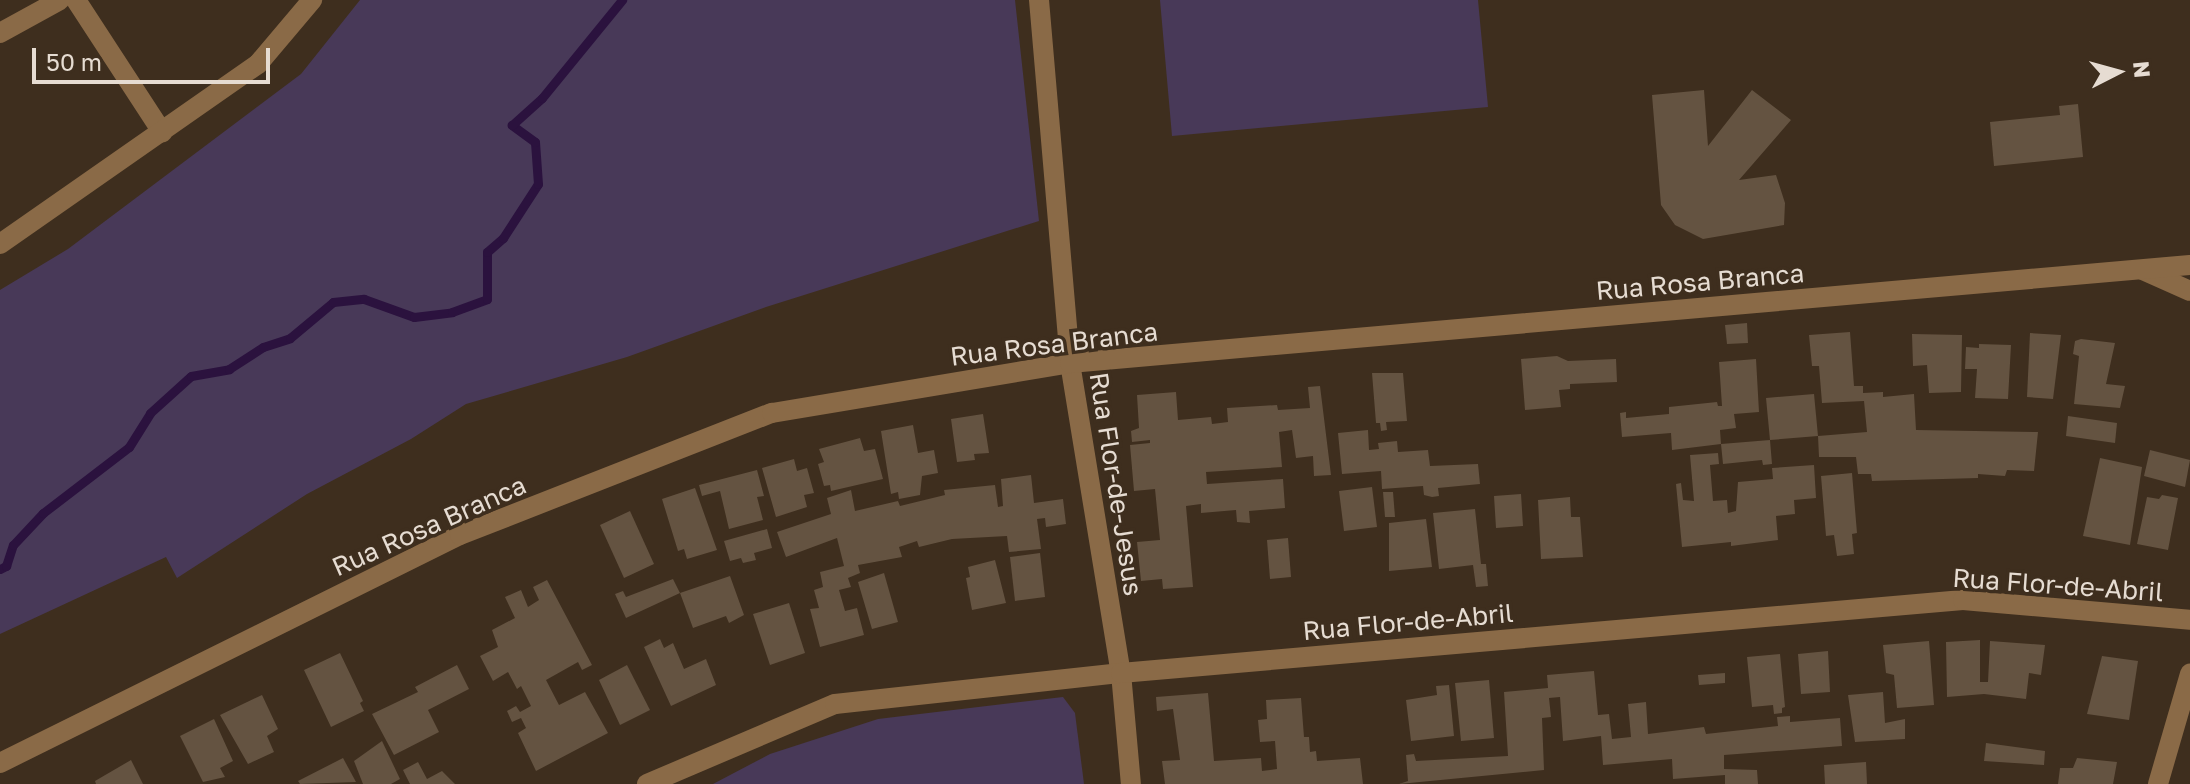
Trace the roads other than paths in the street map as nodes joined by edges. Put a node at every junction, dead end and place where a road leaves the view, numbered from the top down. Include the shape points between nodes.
1 (60, 0) edge
2 (76, 0) edge
3 (312, 0) edge
4 (1039, 0) edge
5 (0, 33) edge
6 (162, 132) junction
7 (0, 244) edge
8 (2190, 265) edge
9 (2143, 270) junction
10 (2190, 291) edge
11 (1070, 363) junction
12 (2190, 620) edge
13 (1121, 673) junction
14 (2190, 674) edge
15 (0, 763) edge
16 (647, 784) edge
17 (1131, 784) edge
18 (2158, 784) edge

1 - 5 street
2 - 6 street
3 - 6 street via 258,64
4 - 11 street, Rua Flor-de-Jesus
6 - 7 street
8 - 9 street, Rua Rosa Branca
9 - 10 street
9 - 11 street, Rua Rosa Branca
11 - 13 street, Rua Flor-de-Jesus
11 - 15 street, Rua Rosa Branca via 772,413 460,535
12 - 13 street, Rua Flor-de-Abril via 1963,600
13 - 16 street, Rua Flor-de-Abril via 835,704
13 - 17 street, Rua Flor-de-Jesus
14 - 18 street

